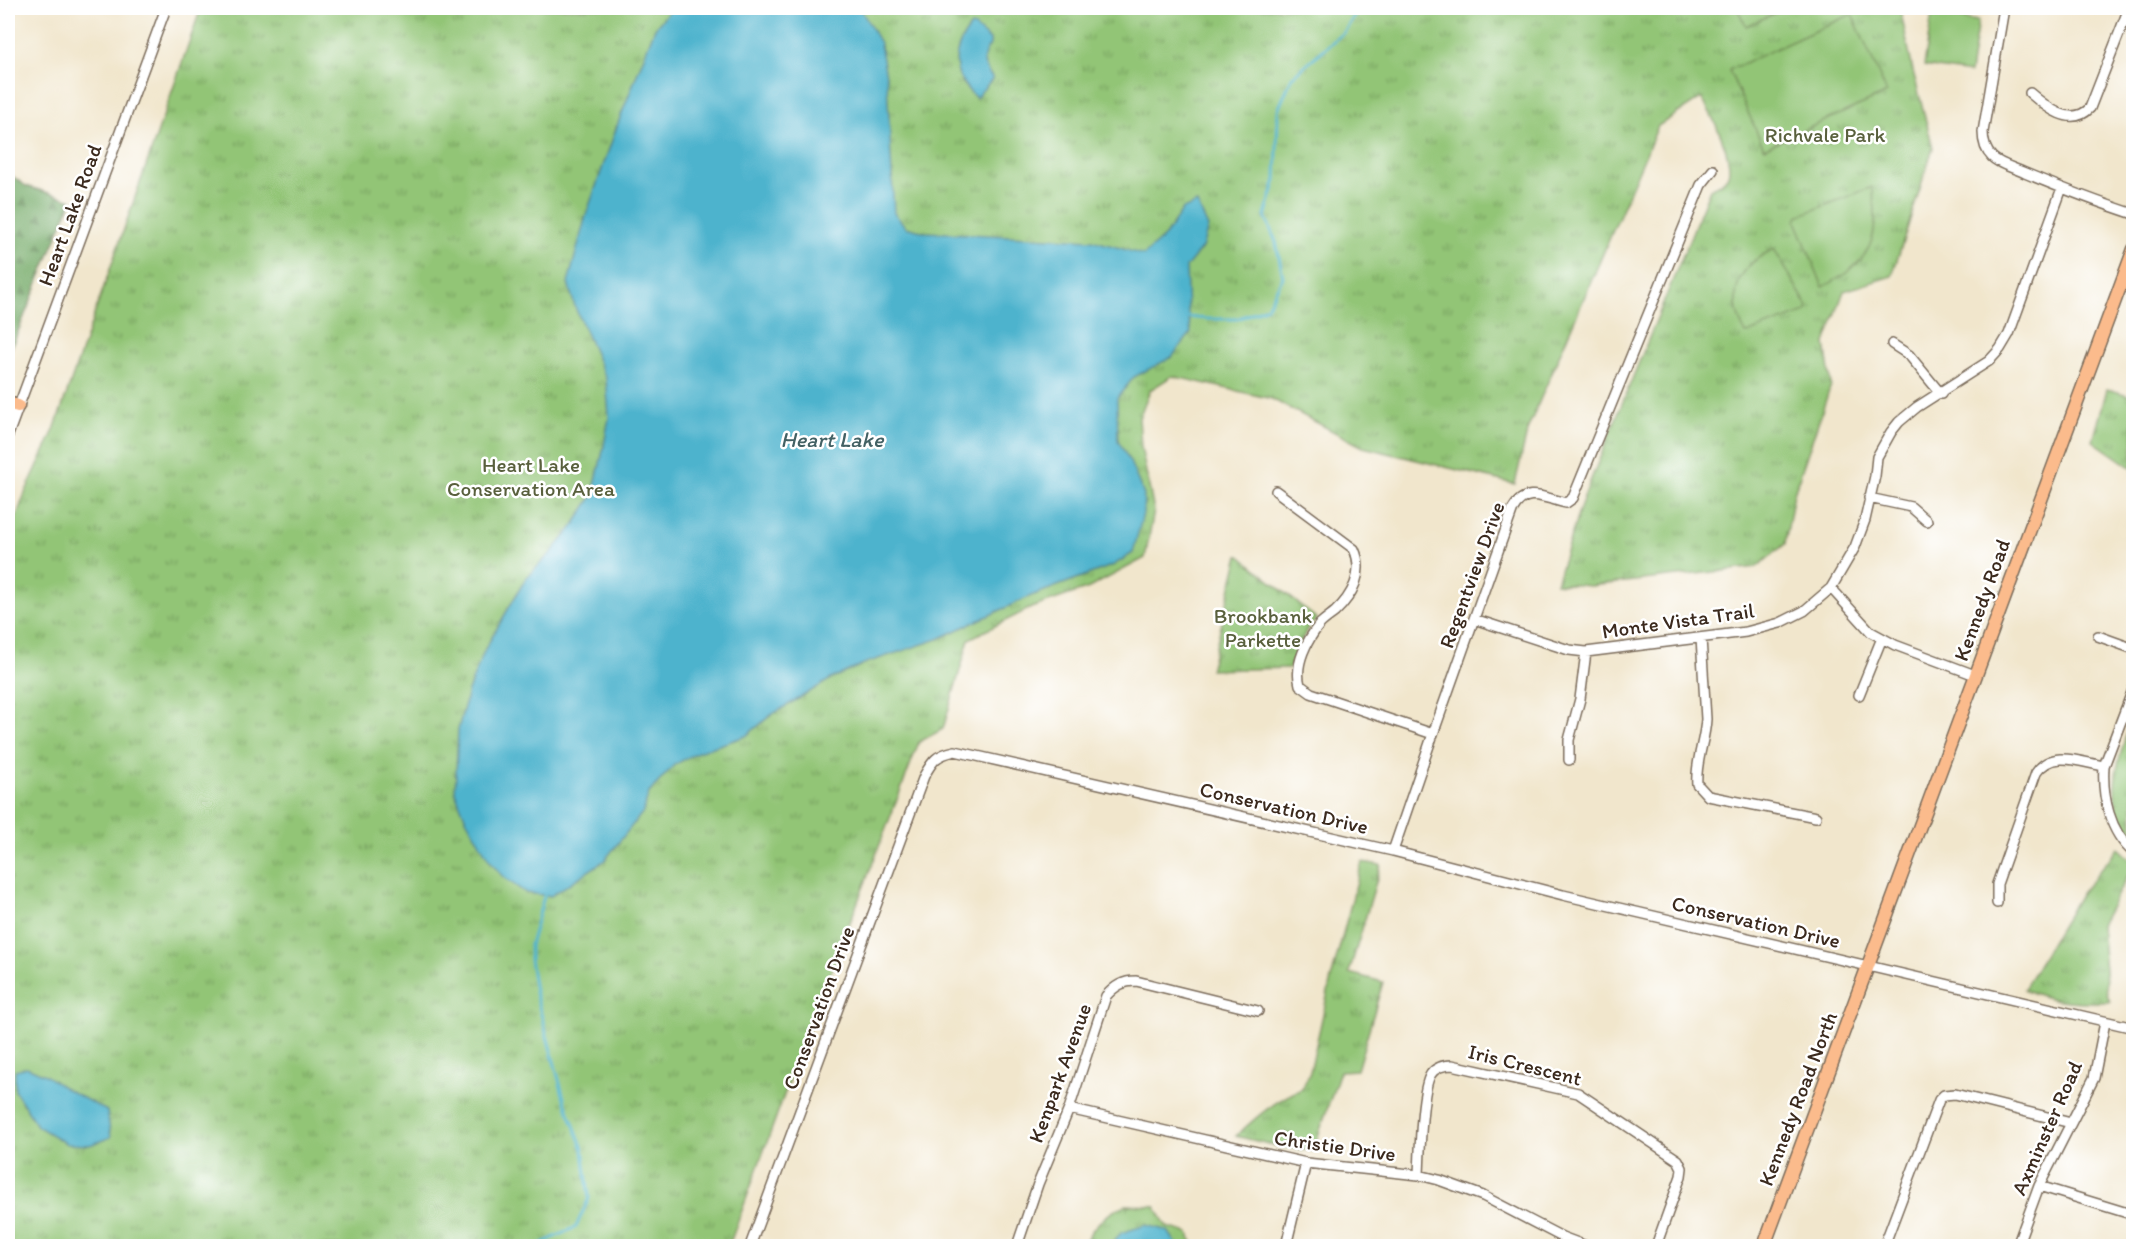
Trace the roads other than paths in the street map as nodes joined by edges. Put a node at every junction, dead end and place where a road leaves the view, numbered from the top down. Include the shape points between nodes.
1 (166, 8) edge
2 (2004, 8) edge
3 (2128, 8) edge
4 (2030, 93) dead end
5 (1713, 170) dead end
6 (2062, 188) junction
7 (2133, 214) edge
8 (2133, 249) edge
9 (1892, 344) dead end
10 (1941, 394) junction
11 (13, 405) edge
12 (8, 435) edge
13 (1276, 491) dead end
14 (1869, 498) junction
15 (1927, 521) dead end
16 (1831, 588) junction
17 (1474, 619) junction
18 (2098, 636) dead end
19 (1701, 638) junction
20 (1882, 638) junction
21 (2133, 649) edge
22 (1586, 652) junction
23 (1975, 675) junction
24 (2133, 687) edge
25 (1859, 695) dead end
26 (1433, 734) junction
27 (1569, 760) dead end
28 (2104, 766) junction
29 (1816, 818) dead end
30 (1393, 851) junction
31 (2133, 853) edge
32 (1996, 903) dead end
33 (1869, 966) junction
34 (1258, 1011) dead end
35 (2105, 1022) junction
36 (2133, 1028) edge
37 (1069, 1109) junction
38 (2071, 1123) junction
39 (1306, 1163) junction
40 (1419, 1175) junction
41 (2039, 1186) junction
42 (2133, 1215) edge
43 (1562, 1237) junction
44 (750, 1246) edge
45 (1017, 1246) edge
46 (1286, 1246) edge
47 (1557, 1246) edge
48 (1586, 1246) edge
49 (1656, 1246) edge
50 (1764, 1246) edge
51 (1884, 1246) edge
52 (2017, 1246) edge

1 - 11 street, Heart Lake Road
2 - 6 street via 1983,141 1993,158
3 - 4 street via 2085,114 2069,117 2047,108
5 - 17 street, Regentview Drive via 1701,185 1573,498 1566,503 1527,495 1519,499
6 - 7 street
6 - 10 street, Monte Vista Trail via 2004,341 1989,361
8 - 23 main road, Kennedy Road
9 - 10 street via 1909,355
10 - 14 street, Monte Vista Trail via 1917,407 1891,432 1877,457
11 - 12 street, Heart Lake Road
13 - 26 street via 1354,549 1359,563 1348,597 1321,624 1302,655 1298,667 1300,684 1311,693
14 - 15 street via 1911,507
14 - 16 street, Monte Vista Trail via 1855,547
16 - 19 street, Monte Vista Trail via 1804,611 1780,623 1746,633
16 - 20 street via 1860,621
17 - 22 street, Monte Vista Trail
17 - 26 street, Regentview Drive
18 - 21 street
19 - 22 street, Monte Vista Trail
19 - 29 street via 1706,719 1696,784 1708,796
20 - 23 street
20 - 25 street
22 - 27 street via 1580,699 1569,740
23 - 33 main road, Kennedy Road
24 - 28 street
26 - 30 street, Regentview Drive
28 - 31 street via 2108,811
28 - 32 street via 2059,758 2042,764 1997,884
30 - 33 street, Conservation Drive
30 - 44 street, Conservation Drive via 979,755 955,751 940,754 924,776
33 - 35 street, Conservation Drive
33 - 50 main road, Kennedy Road North
34 - 37 street, Kenpark Avenue via 1126,981 1106,996
35 - 36 street, Conservation Drive
35 - 38 street, Axminster Road via 2094,1078
37 - 39 street, Christie Drive
37 - 45 street, Kenpark Avenue
38 - 41 street, Axminster Road
38 - 51 street via 1955,1094 1944,1095
39 - 40 street, Christie Drive
39 - 46 street
40 - 43 street, Christie Drive via 1483,1196
40 - 49 street, Iris Crescent via 1426,1084 1436,1069 1452,1065 1578,1093 1678,1160 1681,1176
41 - 42 street
41 - 52 street, Axminster Road
43 - 47 street
43 - 48 street, Christie Drive

